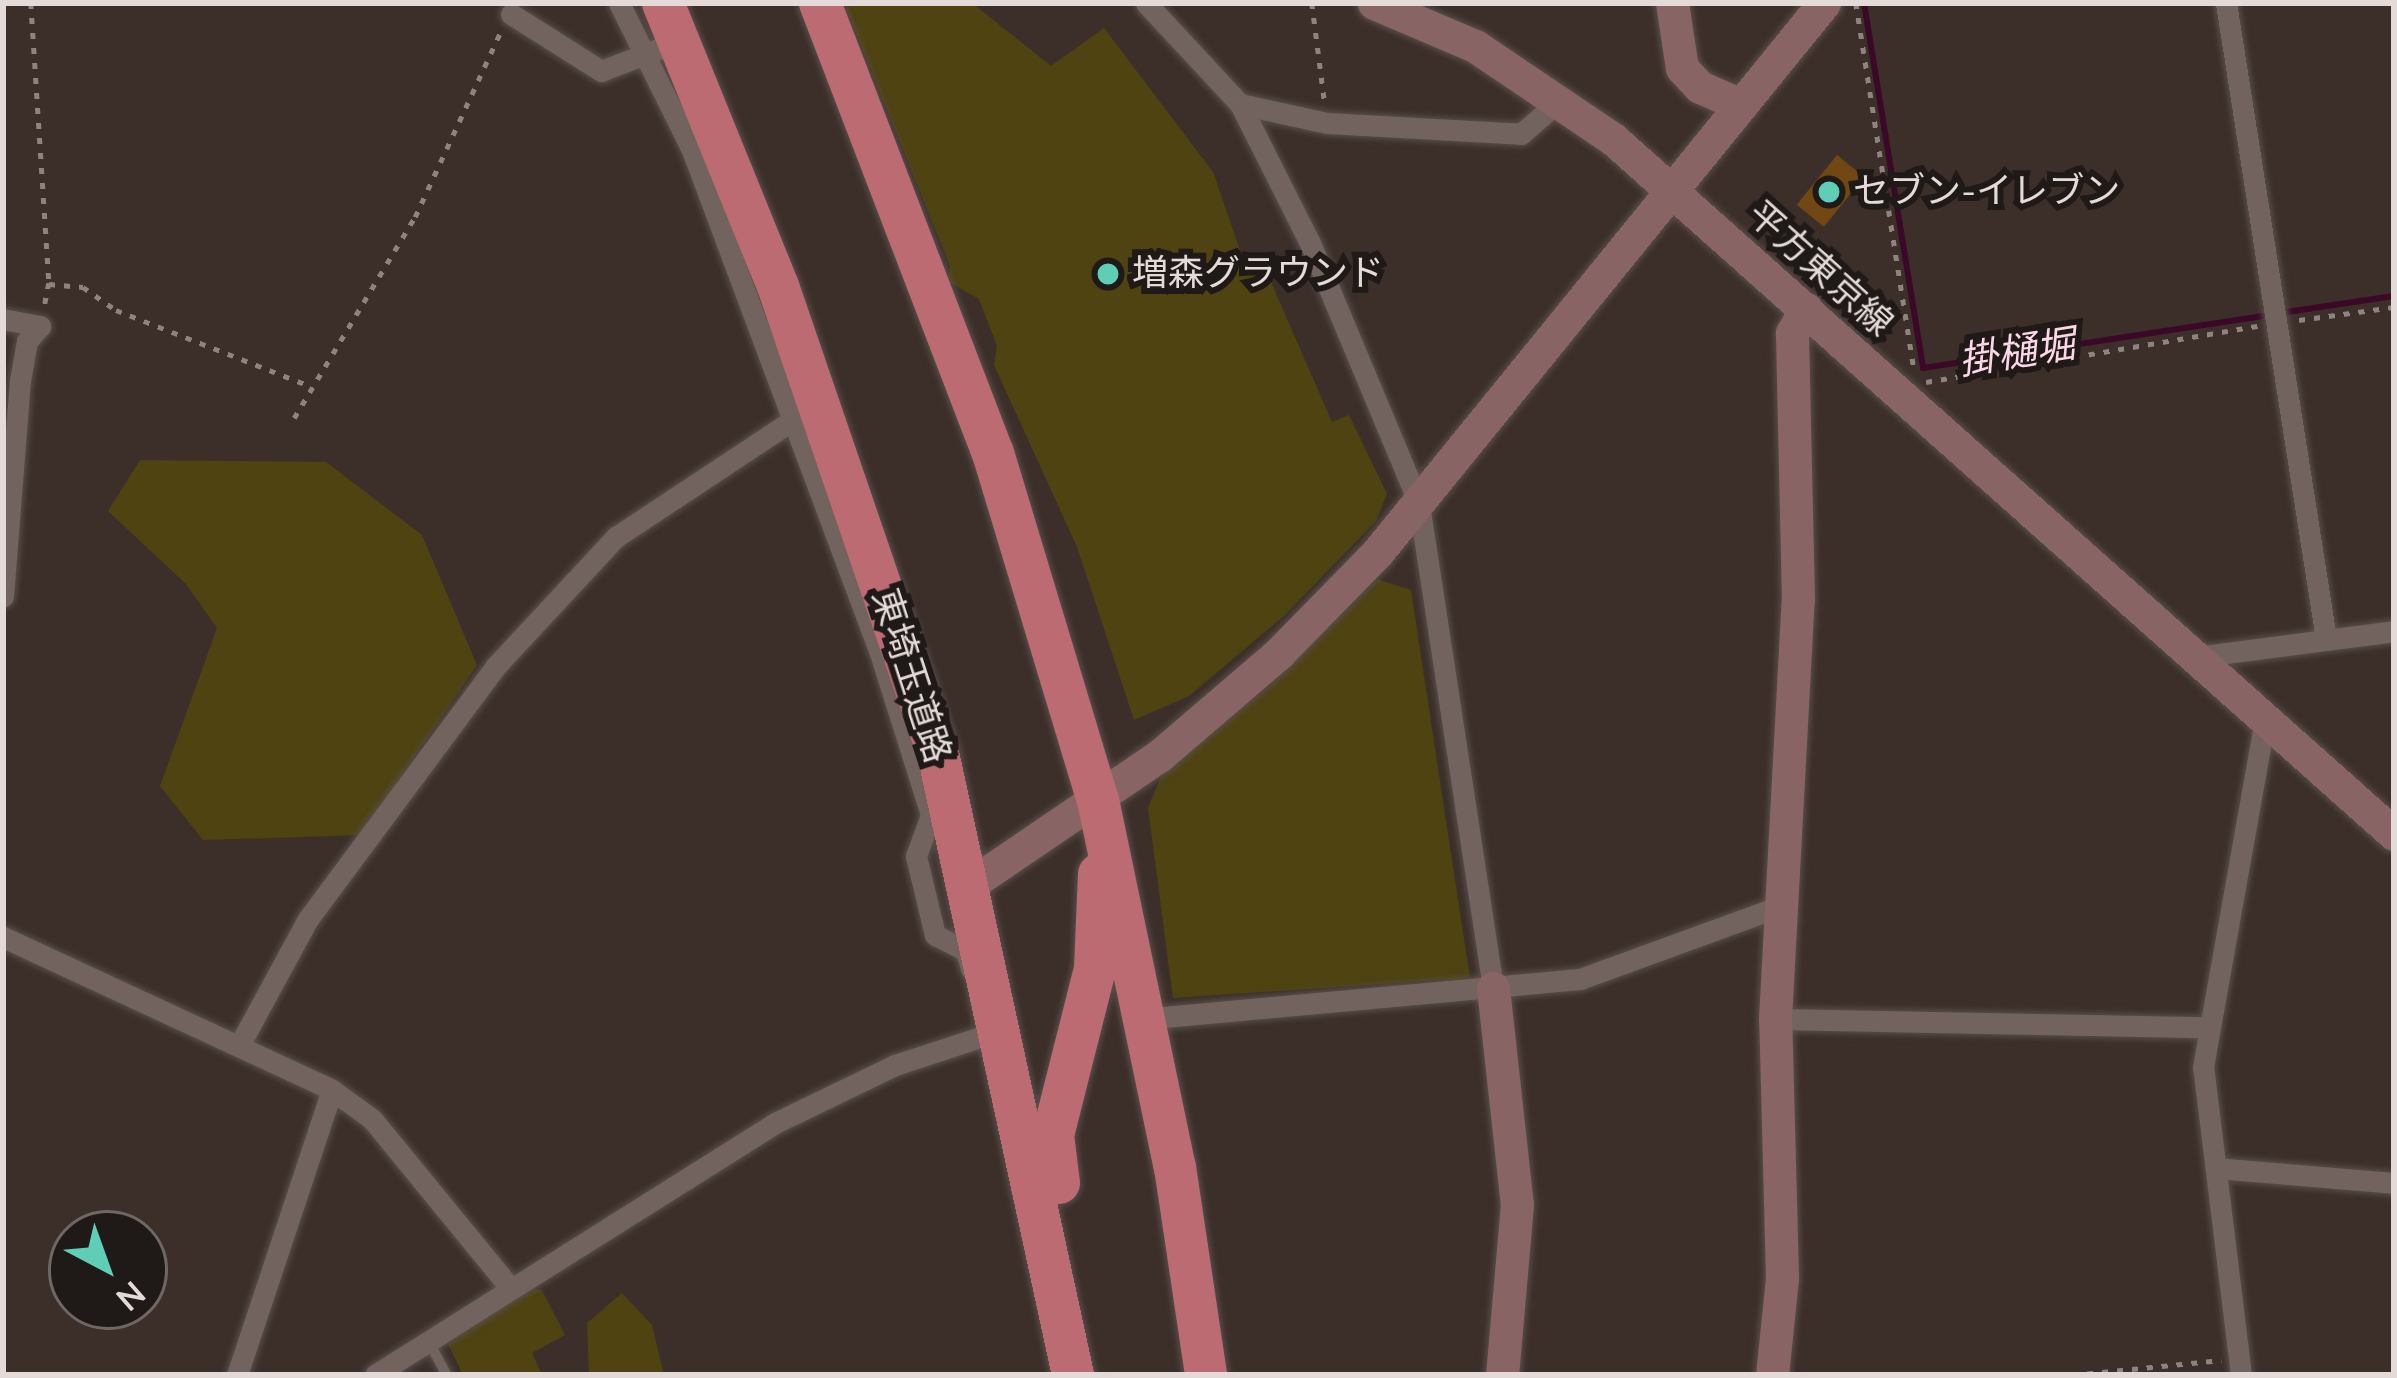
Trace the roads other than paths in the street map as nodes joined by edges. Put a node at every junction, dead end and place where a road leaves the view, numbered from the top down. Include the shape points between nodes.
1 (619, 3) edge
2 (820, 3) edge
3 (1146, 3) edge
4 (1374, 3) edge
5 (1672, 3) edge
6 (1824, 3) edge
7 (2226, 3) edge
8 (511, 14) road end
9 (660, 32) edge
10 (1560, 100) junction
11 (1240, 104) junction
12 (1741, 104) junction
13 (1672, 188) junction
14 (1806, 309) junction
15 (3, 319) edge
16 (794, 419) junction
17 (1419, 504) junction
18 (3, 596) edge
19 (2394, 631) edge
20 (2326, 640) junction
21 (2195, 657) junction
22 (2265, 719) junction
23 (1098, 800) junction
24 (2394, 834) edge
25 (969, 885) junction
26 (1781, 905) junction
27 (3, 937) edge
28 (1492, 988) junction
29 (1163, 1017) dead end
30 (1775, 1019) junction
31 (2207, 1027) junction
32 (995, 1032) junction
33 (240, 1045) junction
34 (332, 1090) junction
35 (2216, 1168) junction
36 (2394, 1183) edge
37 (511, 1289) junction
38 (1059, 1295) junction
39 (428, 1340) junction
40 (2240, 1366) edge
41 (237, 1375) edge
42 (375, 1375) edge
43 (447, 1375) edge
44 (1073, 1375) edge
45 (1206, 1375) edge
46 (1502, 1375) edge
47 (1772, 1375) edge

1 - 9 street
2 - 23 highway via 993,453
3 - 11 street
4 - 10 street, 平方東京線 via 1475,46
5 - 12 street via 1682,68 1700,87
6 - 12 street
7 - 20 street
8 - 9 street via 584,66 620,66
9 - 16 street via 692,150
9 - 25 highway, 東埼玉道路 via 862,526 938,753
10 - 11 street via 1521,134 1328,123
10 - 13 street, 平方東京線
11 - 17 street via 1310,243
12 - 13 street
13 - 14 street, 平方東京線
13 - 17 street
14 - 21 street, 平方東京線
14 - 26 street via 1792,332 1798,600
15 - 18 street via 40,326 27,341 20,380
16 - 32 street via 931,815 916,856 935,935 966,951
16 - 33 street via 616,537 495,667 308,920
17 - 23 street via 1267,664
17 - 28 street
19 - 20 street
20 - 21 street
21 - 22 street, 平方東京線
22 - 24 street, 平方東京線
22 - 31 street
23 - 25 street
23 - 38 highway via 1095,969 1053,1135
23 - 45 highway via 1175,1167
25 - 32 highway, 東埼玉道路
26 - 28 street via 1580,979
26 - 30 street
27 - 33 street
28 - 29 street
28 - 46 street via 1517,1204 1514,1308
30 - 31 street
30 - 47 street via 1782,1278
31 - 35 street via 2203,1066
32 - 37 street via 896,1065 773,1124
32 - 38 highway, 東埼玉道路
33 - 34 street
34 - 37 street via 372,1119
34 - 41 street
35 - 36 street
35 - 40 street
37 - 39 street
38 - 44 highway, 東埼玉道路
39 - 42 street
39 - 43 lane

